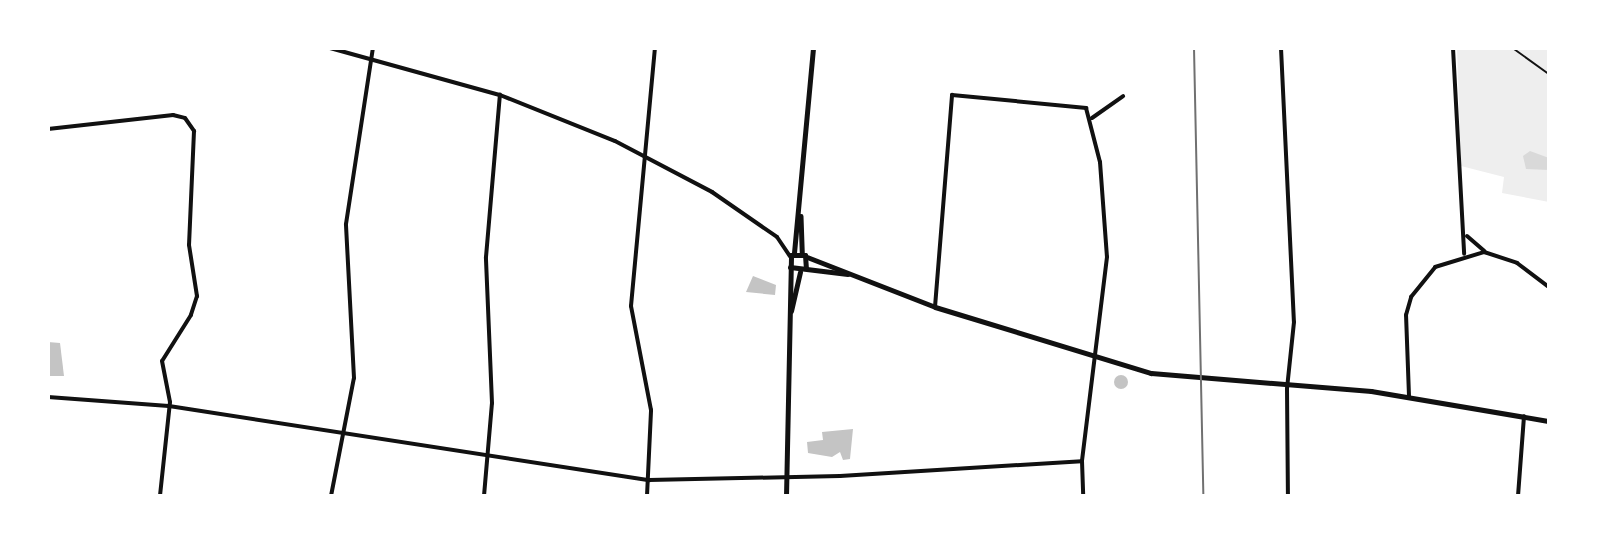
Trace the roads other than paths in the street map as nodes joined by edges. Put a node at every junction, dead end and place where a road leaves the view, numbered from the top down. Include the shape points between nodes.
1 (330, 48) edge
2 (373, 48) edge
3 (655, 48) edge
4 (813, 48) edge
5 (1281, 48) edge
6 (1453, 48) edge
7 (372, 57) junction
8 (500, 95) junction
9 (1123, 96) dead end
10 (1092, 118) junction
11 (48, 129) edge
12 (646, 156) junction
13 (801, 213) junction
14 (1467, 235) junction
15 (1484, 252) junction
16 (1464, 254) junction
17 (792, 255) junction
18 (805, 255) junction
19 (789, 267) junction
20 (806, 268) junction
21 (800, 272) junction
22 (850, 274) junction
23 (1549, 287) edge
24 (935, 307) junction
25 (790, 317) junction
26 (1098, 360) junction
27 (1289, 384) junction
28 (1408, 396) junction
29 (48, 397) edge
30 (169, 406) junction
31 (1524, 416) junction
32 (1549, 421) edge
33 (343, 435) junction
34 (487, 457) junction
35 (1082, 460) junction
36 (785, 478) junction
37 (649, 480) junction
38 (160, 496) edge
39 (331, 496) edge
40 (483, 496) edge
41 (647, 496) edge
42 (786, 496) edge
43 (1083, 496) edge
44 (1288, 496) edge
45 (1518, 496) edge

1 - 7 street
2 - 7 street
3 - 12 street
4 - 13 street
5 - 27 street via 1293,322
6 - 14 street
7 - 8 street
7 - 33 street via 346,224 355,351
8 - 12 street
8 - 34 street via 486,257 492,388
9 - 10 street
10 - 24 street via 1082,107 952,95
10 - 26 street via 1107,238
11 - 30 street via 167,115 185,118 192,128 189,245 197,296 191,315 164,355
12 - 17 street via 712,192 777,237
12 - 37 street via 631,306 650,393
13 - 17 street
13 - 18 street
14 - 15 street
14 - 16 street
15 - 16 street
15 - 23 street via 1516,263
16 - 28 street via 1435,267 1411,297 1404,330
17 - 18 main road
17 - 19 main road
18 - 20 main road
18 - 22 main road
19 - 21 main road
19 - 25 main road
20 - 21 main road
20 - 22 main road
21 - 25 main road
22 - 24 main road
24 - 26 main road
25 - 36 main road
26 - 27 main road via 1179,377
26 - 35 street
27 - 28 main road
27 - 44 street
28 - 31 main road
29 - 30 street
30 - 33 street
30 - 38 street
31 - 32 main road
31 - 45 street
33 - 34 street
33 - 39 street
34 - 37 street
34 - 40 street
35 - 36 street
35 - 43 street
36 - 37 street
36 - 42 main road
37 - 41 street

